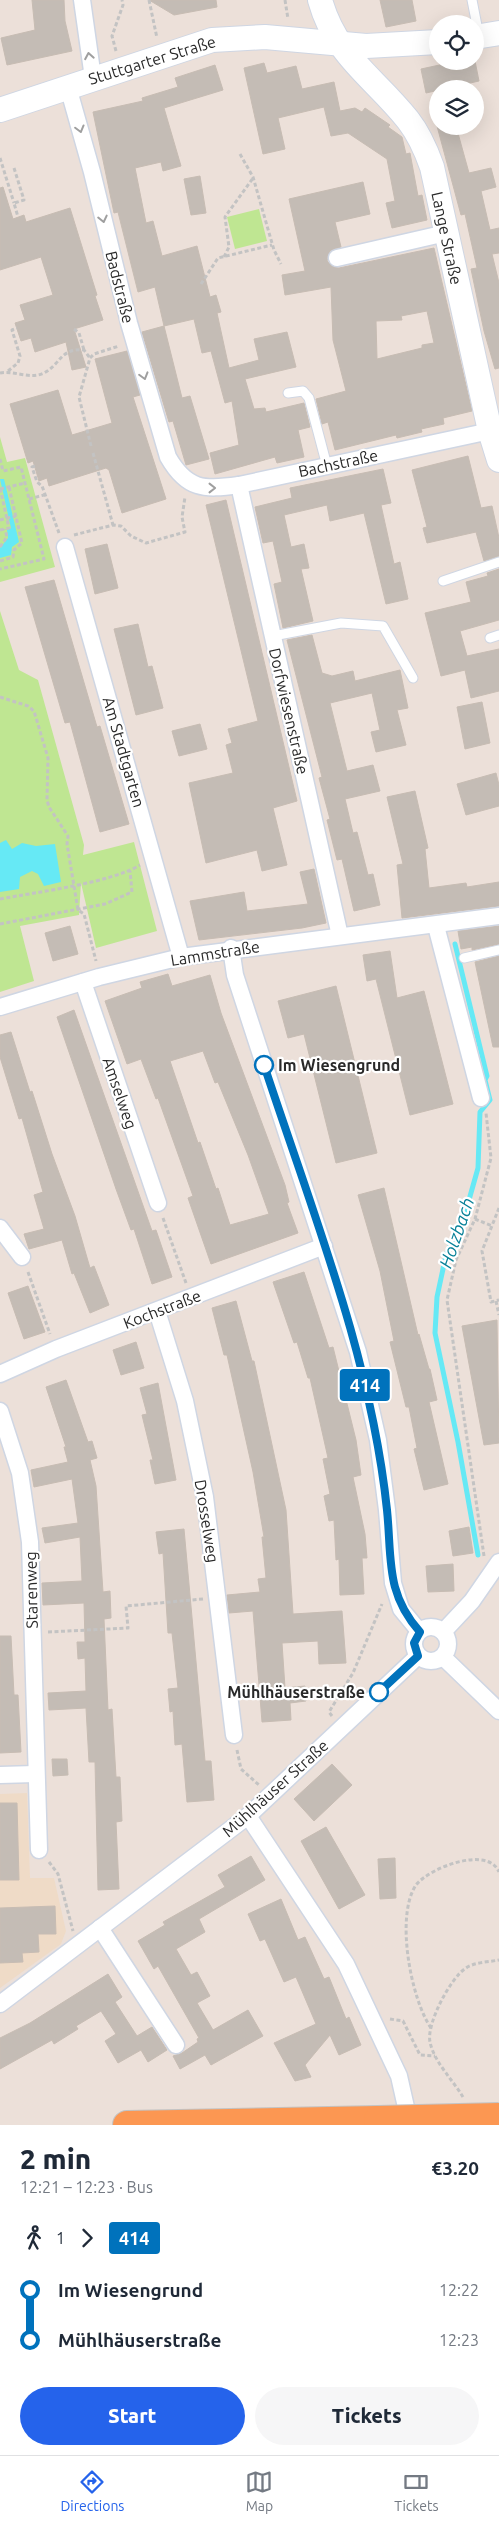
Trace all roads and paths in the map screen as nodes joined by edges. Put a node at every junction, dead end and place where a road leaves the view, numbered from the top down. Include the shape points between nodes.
1 (82, 0) edge
2 (122, 0) edge
3 (149, 0) edge
4 (320, 0) edge
5 (472, 0) edge
6 (477, 15) edge
7 (151, 16) dead end
8 (429, 42) edge
9 (338, 44) junction
10 (121, 69) junction
11 (93, 78) junction
12 (68, 86) junction
13 (0, 110) edge
14 (240, 154) dead end
15 (0, 158) edge
16 (14, 168) dead end
17 (253, 177) junction
18 (14, 203) junction
19 (18, 217) dead end
20 (446, 233) junction
21 (272, 245) junction
22 (224, 257) junction
23 (337, 258) dead end
24 (281, 264) dead end
25 (201, 284) dead end
26 (17, 328) dead end
27 (74, 329) dead end
28 (134, 342) junction
29 (84, 350) junction
30 (90, 358) junction
31 (7, 371) junction
32 (0, 373) edge
33 (288, 393) dead end
34 (490, 431) junction
35 (91, 446) dead end
36 (93, 453) dead end
37 (0, 459) edge
38 (499, 459) edge
39 (35, 466) dead end
40 (327, 466) junction
41 (187, 481) junction
42 (25, 483) junction
43 (239, 485) junction
44 (8, 487) junction
45 (1, 488) edge
46 (44, 495) junction
47 (29, 499) junction
48 (15, 516) junction
49 (8, 518) junction
50 (0, 520) edge
51 (113, 525) junction
52 (5, 529) junction
53 (0, 530) edge
54 (66, 541) junction
55 (0, 547) edge
56 (0, 560) edge
57 (499, 562) edge
58 (0, 569) edge
59 (443, 581) dead end
60 (273, 636) junction
61 (413, 678) dead end
62 (0, 697) edge
63 (154, 856) junction
64 (130, 871) junction
65 (73, 885) junction
66 (0, 899) edge
67 (78, 910) junction
68 (499, 916) edge
69 (0, 924) edge
70 (436, 926) junction
71 (340, 936) junction
72 (231, 948) junction
73 (499, 950) edge
74 (94, 953) dead end
75 (181, 957) junction
76 (464, 958) dead end
77 (83, 982) junction
78 (0, 1007) edge
79 (481, 1098) joint
80 (158, 1203) joint
81 (499, 1208) edge
82 (475, 1219) junction
83 (492, 1226) junction
84 (0, 1228) edge
85 (324, 1246) junction
86 (22, 1257) joint
87 (191, 1298) junction
88 (498, 1300) edge
89 (157, 1312) junction
90 (499, 1315) edge
91 (56, 1349) junction
92 (0, 1374) edge
93 (0, 1411) edge
94 (496, 1567) edge
95 (393, 1583) junction
96 (218, 1598) junction
97 (32, 1632) junction
98 (420, 1632) junction
99 (443, 1632) junction
100 (418, 1656) junction
101 (443, 1658) junction
102 (499, 1711) edge
103 (339, 1730) junction
104 (235, 1738) joint
105 (35, 1774) junction
106 (0, 1775) edge
107 (255, 1782) dead end
108 (248, 1816) junction
109 (39, 1850) joint
110 (499, 1872) edge
111 (71, 1928) dead end
112 (100, 1928) junction
113 (499, 1960) edge
114 (0, 2004) edge
115 (370, 2015) junction
116 (431, 2028) junction
117 (176, 2044) dead end
118 (436, 2056) junction
119 (465, 2100) dead end
120 (499, 2117) edge
121 (126, 2125) edge
122 (410, 2125) edge

11 -> 1 street
2 - 10 path via 112,36
3 - 7 path
4 - 9 main road, Lange Straße
5 - 6 lane
8 - 9 main road, Stuttgarter Straße
9 - 10 main road, Stuttgarter Straße via 236,37 190,46
9 - 20 main road, Lange Straße via 408,121 423,143 432,167
10 - 11 main road, Stuttgarter Straße
11 - 12 main road, Stuttgarter Straße
12 - 13 main road, Stuttgarter Straße
12 -> 28 street, Badstraße
14 - 17 path
15 - 18 path
16 - 18 path via 24,200
17 - 21 path
17 - 22 path via 225,217 229,248
18 - 19 path
20 - 23 street
20 - 34 main road, Lange Straße
21 - 22 path
21 - 24 path
22 - 25 path via 218,258
26 - 31 path via 12,330 20,356 18,363
27 - 29 path via 79,333
28 - 30 path
28 -> 41 street, Badstraße via 168,457 175,470
29 - 30 path
29 - 31 path via 64,354 42,374
30 - 35 path via 80,397
31 - 32 path
33 - 40 lane via 303,390 309,398
34 - 38 main road, Lange Straße
34 - 40 street, Bachstraße
36 - 51 path
37 - 42 path via 3,471 21,467
39 - 46 path via 32,467
40 - 43 street, Bachstraße
41 -> 43 street, Bachstraße via 214,489
41 - 51 path via 182,517 185,532 146,543 131,536 121,526
42 - 44 path
42 - 47 path
43 - 60 street, Dorfwiesenstraße
44 - 45 path
44 - 48 path
45 - 49 path
46 - 47 path
46 - 54 path
47 - 58 path via 44,559
48 - 49 path
48 - 56 path via 22,543 14,550 13,558
49 - 50 path
49 - 52 path via 9,528
51 - 54 path
52 - 53 path
52 - 55 path via 7,537
54 - 63 street, Am Stadtgarten
57 - 59 lane
60 - 61 lane via 341,623 383,626
60 - 71 street, Dorfwiesenstraße
62 - 65 path via 28,706 38,720 48,758 47,800 68,836
63 - 64 path
63 - 75 street, Am Stadtgarten
64 - 65 path
64 - 67 path via 132,892 105,904
65 - 66 path
65 - 67 path
67 - 69 path
67 - 74 path via 84,914
68 - 70 street, Lammstraße
70 - 71 street, Lammstraße
70 - 79 street
71 - 72 street, Lammstraße
72 - 75 street, Lammstraße
72 - 85 street via 235,975
73 - 76 lane
75 - 77 street, Lammstraße
77 - 78 street, Lammstraße
77 - 80 street, Amselweg
79 - 82 path via 489,1126 491,1158
80 - 87 path
81 - 83 path
82 - 83 path
82 - 94 path via 456,1260 447,1300 485,1563
83 - 88 path via 482,1251 491,1302
84 - 86 street
85 - 87 street, Kochstraße
85 - 95 street via 358,1352 378,1440
86 - 91 path
87 - 89 street, Kochstraße
88 - 90 path
89 - 91 street, Kochstraße
89 - 96 street, Drosselweg via 185,1401 205,1497
91 - 92 street, Kochstraße
93 - 97 street, Starenweg via 20,1472 30,1542
94 - 99 street via 472,1601
95 - 98 street via 401,1609
95 - 103 path via 353,1673 329,1712
96 - 97 path via 126,1606 128,1628
96 - 104 street, Drosselweg
97 - 105 street, Starenweg
98 - 99 street via 432,1627
98 - 100 street via 414,1643
99 - 101 street via 449,1648
100 - 101 street via 430,1662
100 - 103 street, Mühlhäuser Straße
101 - 102 street
103 - 108 street, Mühlhäuser Straße
104 - 107 path via 241,1769
105 - 106 street
105 - 109 street, Starenweg
108 - 112 street, Mühlhäuser Straße
108 - 115 street via 346,1964
109 - 111 path via 58,1874
110 - 116 path via 493,1863 486,1860 454,1863 424,1876 410,1898 407,1927 409,1971 418,2004
112 - 114 street, Mühlhäuser Straße
112 - 117 street
113 - 116 path via 478,1963 459,1972 441,2002
115 - 118 path via 403,2021 420,2055
115 - 122 street via 399,2076
116 - 118 path via 429,2039
118 - 119 path
120 - 121 highway, bridge

